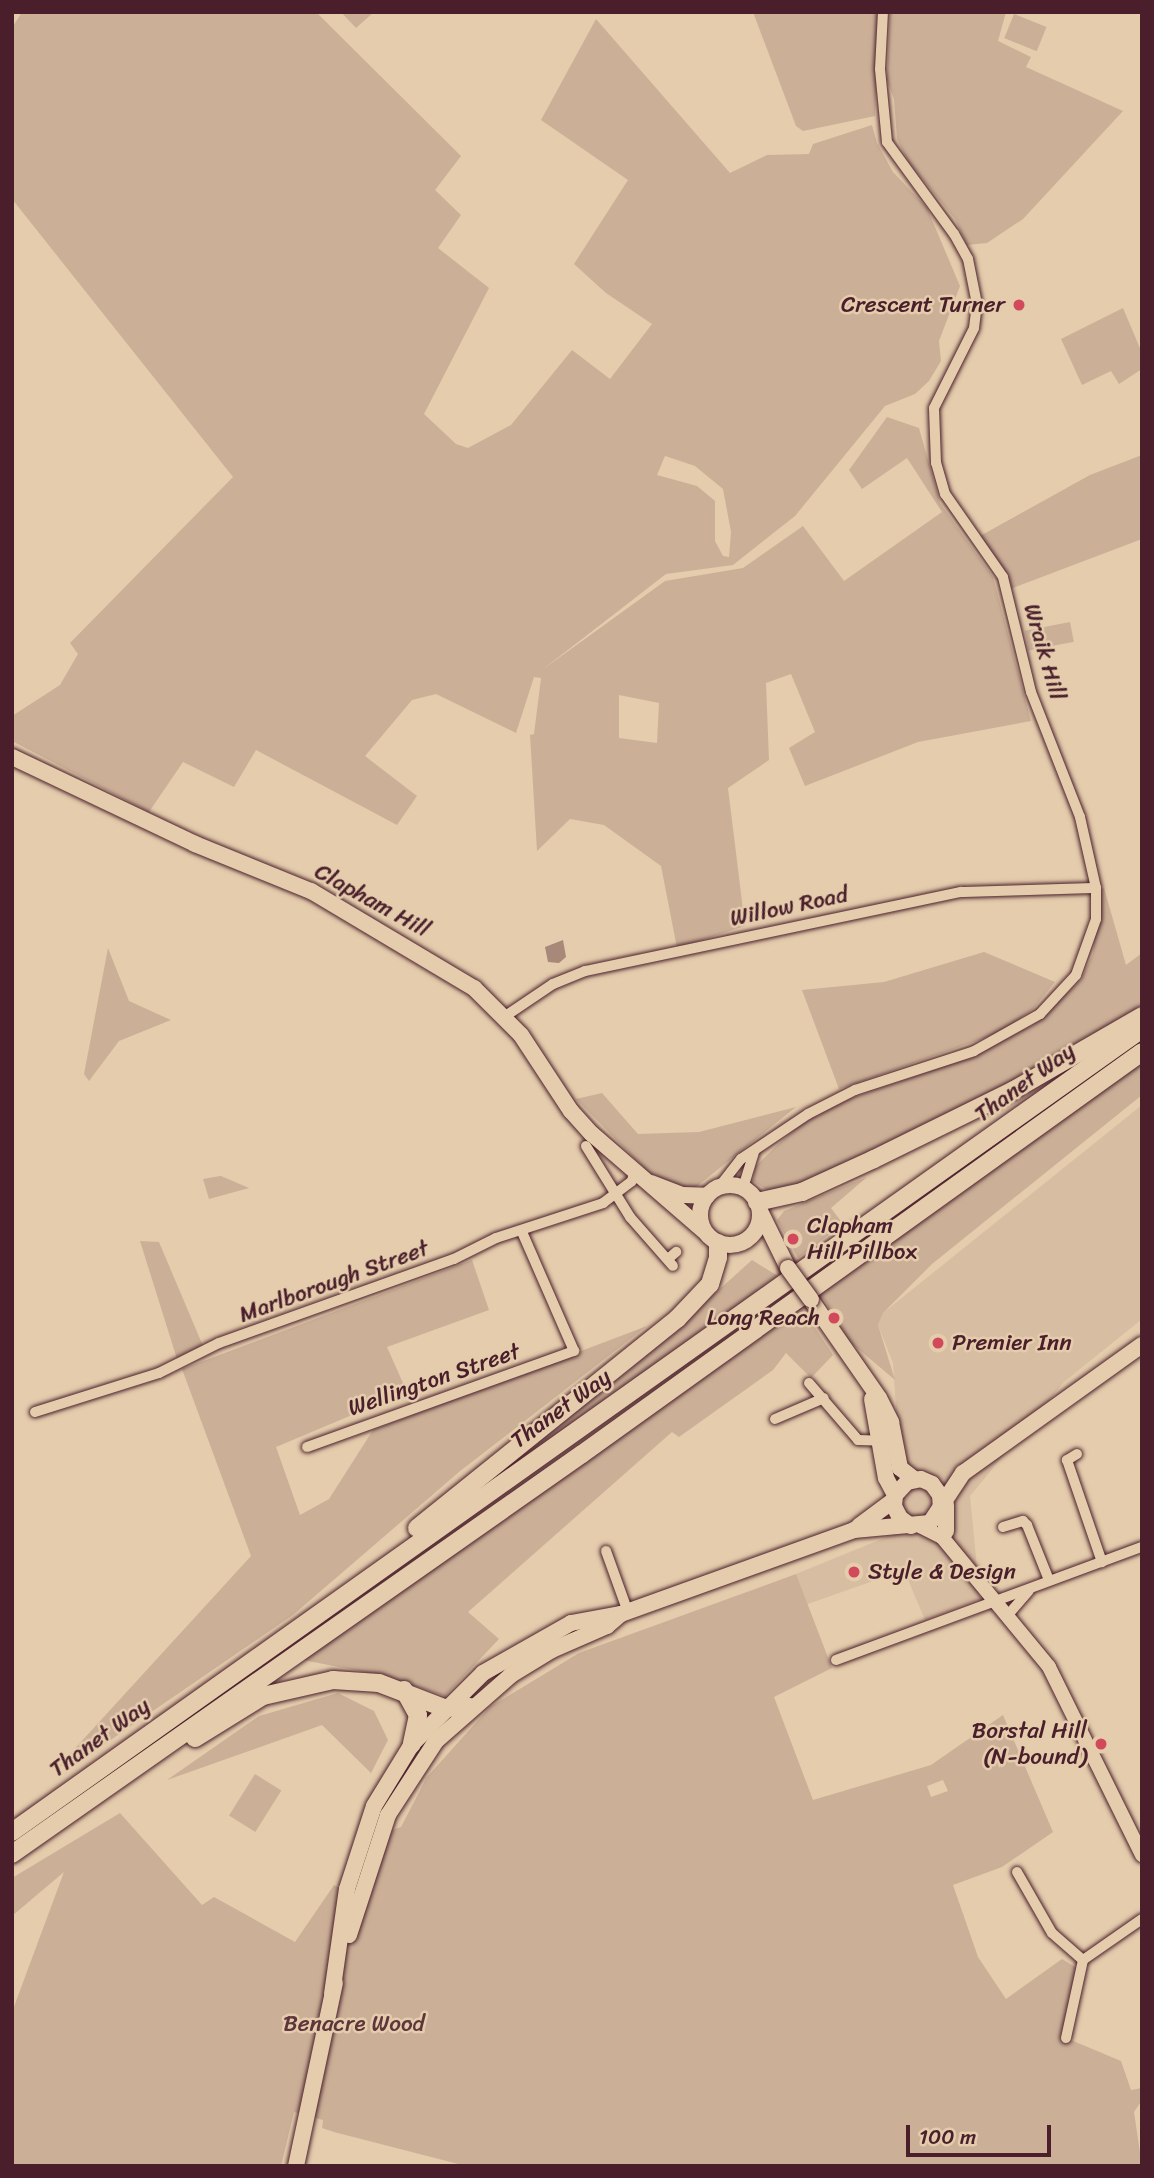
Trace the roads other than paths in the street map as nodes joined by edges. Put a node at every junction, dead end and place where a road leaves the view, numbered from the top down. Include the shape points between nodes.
1 (883, 12) edge
2 (12, 757) edge
3 (1096, 888) junction
4 (1142, 1016) edge
5 (504, 1017) junction
6 (1142, 1029) edge
7 (1142, 1052) edge
8 (586, 1146) dead end
9 (754, 1151) junction
10 (637, 1175) junction
11 (743, 1188) junction
12 (713, 1191) junction
13 (615, 1195) junction
14 (759, 1206) junction
15 (703, 1230) junction
16 (522, 1232) junction
17 (746, 1241) junction
18 (718, 1243) junction
19 (676, 1252) dead end
20 (788, 1268) junction
21 (1142, 1345) edge
22 (809, 1383) dead end
23 (867, 1383) junction
24 (824, 1398) junction
25 (35, 1412) dead end
26 (775, 1419) dead end
27 (882, 1441) junction
28 (307, 1447) dead end
29 (1077, 1454) dead end
30 (971, 1466) junction
31 (921, 1480) junction
32 (952, 1486) junction
33 (894, 1497) junction
34 (940, 1510) junction
35 (915, 1526) junction
36 (1003, 1527) dead end
37 (854, 1530) junction
38 (946, 1531) junction
39 (1142, 1547) edge
40 (954, 1551) junction
41 (606, 1552) dead end
42 (1102, 1562) junction
43 (1049, 1580) junction
44 (1029, 1590) junction
45 (997, 1602) junction
46 (316, 1612) junction
47 (625, 1613) junction
48 (1007, 1616) junction
49 (836, 1660) dead end
50 (404, 1690) junction
51 (470, 1707) junction
52 (444, 1708) junction
53 (412, 1744) junction
54 (66, 1816) junction
55 (12, 1832) edge
56 (12, 1854) edge
57 (1142, 1855) edge
58 (1017, 1872) dead end
59 (1142, 1919) edge
60 (1083, 1961) junction
61 (332, 1994) junction
62 (1066, 2038) dead end
63 (296, 2166) edge

1 - 3 street, Wraik Hill via 880,69 887,142 968,259 977,304 974,328 933,408 936,463 950,502 1003,577 1031,692 1076,802
2 - 5 main road, Clapham Hill via 101,802 348,909 474,988
3 - 5 street, Willow Road via 961,892 585,971 553,984
3 - 9 street, Wraik Hill via 1093,935 1081,966 1066,990 1040,1014 974,1051 829,1102
4 - 14 highway via 1014,1090 802,1192
5 - 10 main road, Clapham Hill via 571,1111
6 - 46 highway, Thanet Way
7 - 54 highway, Thanet Way via 582,1454
8 - 13 street
9 - 11 street
9 - 12 street, Wraik Hill via 732,1167
10 - 12 main road, Clapham Hill via 670,1191
10 - 13 street, Marlborough Street
10 - 15 main road, Clapham Hill
11 - 12 main road
11 - 14 main road
12 - 15 main road via 700,1212
13 - 16 street, Marlborough Street
13 - 19 street via 670,1263
14 - 17 main road via 758,1228
14 - 20 main road
15 - 18 main road
16 - 25 street, Marlborough Street via 219,1343 159,1373
16 - 28 street, Wellington Street via 574,1351
17 - 18 main road
17 - 20 main road via 765,1247
18 - 46 highway via 710,1284 658,1337
20 - 23 main road, bridge
21 - 30 main road
22 - 24 street
23 - 27 main road
23 - 31 main road via 891,1422 900,1468
24 - 26 street
24 - 27 street via 858,1440
27 - 33 main road via 886,1478
29 - 42 street via 1067,1460
30 - 31 main road via 949,1478
30 - 32 main road
31 - 33 main road
31 - 34 main road via 940,1495
32 - 34 main road
32 - 38 main road via 944,1510
33 - 35 main road via 896,1513
33 - 37 main road
34 - 35 main road
34 - 38 main road
35 - 37 main road
35 - 40 main road via 942,1537
36 - 43 street via 1023,1521 1027,1525
37 - 47 main road
38 - 40 main road
39 - 42 street
40 - 45 main road
41 - 47 street
42 - 43 street
43 - 44 street
44 - 45 street
44 - 48 street
45 - 48 main road
45 - 49 street
46 - 55 highway, Thanet Way
47 - 51 main road via 525,1665
47 - 52 main road via 554,1630 498,1662
48 - 57 main road via 1066,1695
50 - 52 highway
50 - 53 highway via 418,1715
50 - 54 highway via 333,1680 263,1696 122,1787
51 - 52 highway
51 - 61 main road via 425,1755 388,1815 366,1872
52 - 53 main road
53 - 61 main road via 379,1796 355,1858
54 - 56 highway, Thanet Way
58 - 60 street via 1052,1933
59 - 60 street
60 - 62 street
61 - 63 main road

